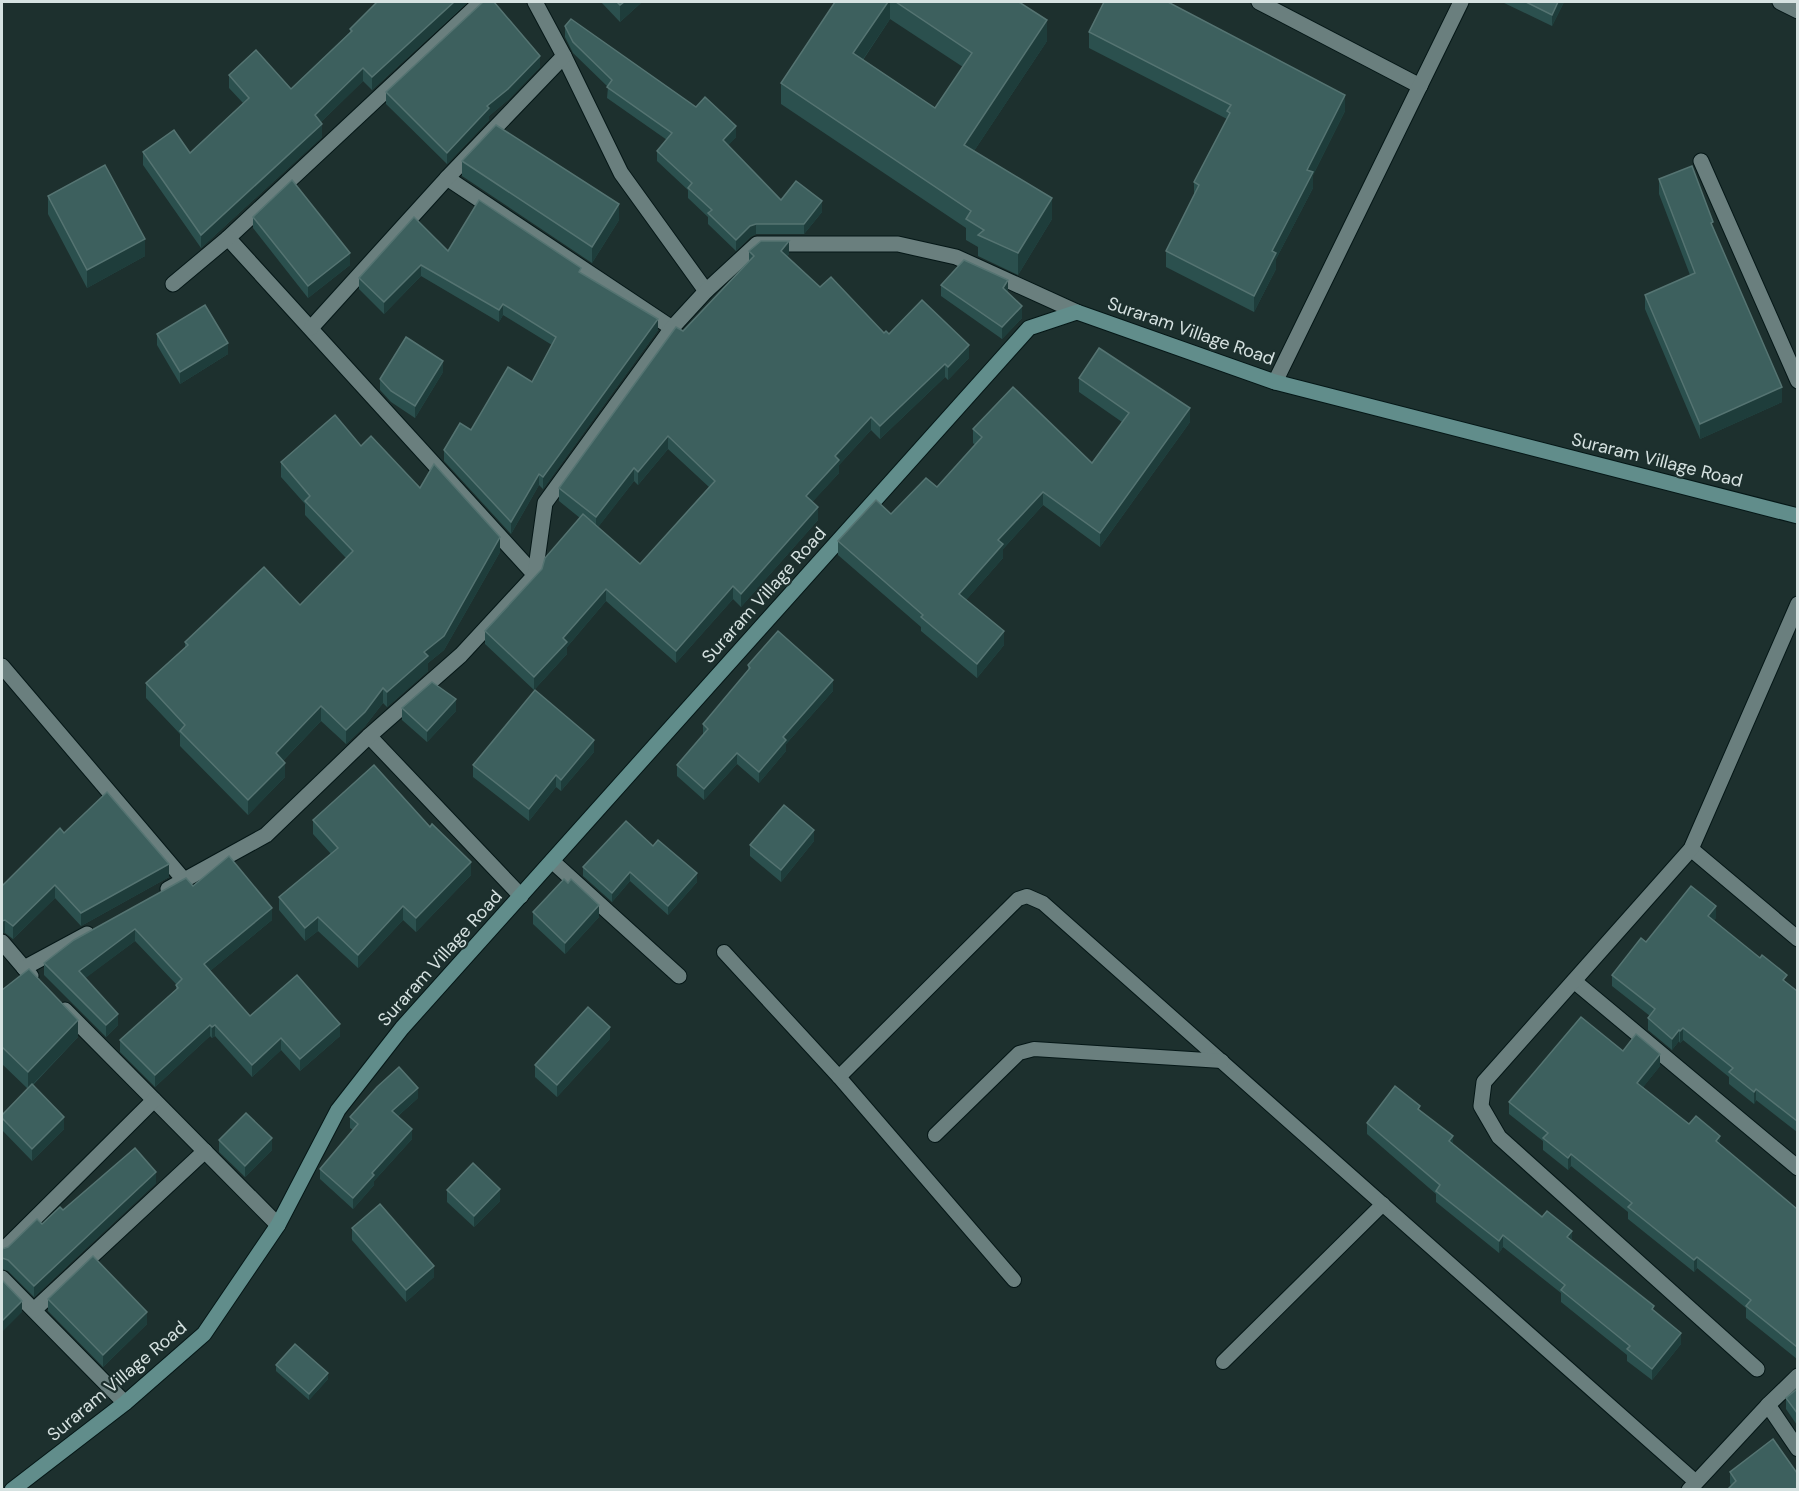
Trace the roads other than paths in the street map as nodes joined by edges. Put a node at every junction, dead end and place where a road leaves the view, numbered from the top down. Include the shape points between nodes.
1 (481, 2) edge
2 (535, 2) edge
3 (1259, 2) edge
4 (1461, 2) edge
5 (1780, 2) edge
6 (1797, 11) edge
7 (564, 56) junction
8 (1420, 86) junction
9 (1701, 161) dead end
10 (447, 178) junction
11 (228, 238) junction
12 (173, 284) dead end
13 (705, 291) junction
14 (1077, 312) junction
15 (310, 328) junction
16 (672, 328) junction
17 (1797, 381) edge
18 (1275, 382) junction
19 (1797, 516) edge
20 (535, 575) junction
21 (1797, 604) edge
22 (2, 666) edge
23 (369, 736) junction
24 (1691, 849) junction
25 (552, 861) junction
26 (184, 880) junction
27 (521, 896) junction
28 (154, 897) edge
29 (104, 924) edge
30 (1797, 939) edge
31 (2, 942) edge
32 (724, 952) dead end
33 (24, 968) junction
34 (679, 976) dead end
35 (1574, 981) junction
36 (40, 985) edge
37 (57, 1001) edge
38 (1222, 1061) junction
39 (840, 1077) junction
40 (154, 1100) junction
41 (935, 1135) dead end
42 (205, 1151) junction
43 (1797, 1168) edge
44 (1383, 1204) junction
45 (278, 1225) junction
46 (2, 1251) edge
47 (2, 1278) edge
48 (1014, 1280) dead end
49 (34, 1310) junction
50 (1223, 1362) dead end
51 (1757, 1369) dead end
52 (1797, 1376) edge
53 (125, 1403) junction
54 (1768, 1405) junction
55 (1797, 1449) edge
56 (1693, 1486) edge
57 (12, 1490) edge

1 - 11 street
2 - 7 street
3 - 8 street
4 - 8 street
5 - 6 street
7 - 10 street
7 - 13 street via 621,173
8 - 18 street
9 - 17 street
10 - 15 street
10 - 16 street
11 - 12 street
11 - 15 street
13 - 14 street via 757,244 898,244 956,257
13 - 16 street
14 - 18 main road, Suraram Village Road
14 - 25 main road, Suraram Village Road via 1029,328
15 - 20 street
16 - 20 street via 545,503
18 - 19 main road, Suraram Village Road
20 - 23 street via 461,655
21 - 24 street
22 - 26 street
23 - 26 street via 266,835
23 - 27 street
24 - 30 street
24 - 35 street
25 - 27 main road, Suraram Village Road
25 - 34 street
26 - 28 street
27 - 45 main road, Suraram Village Road via 402,1028 338,1110
29 - 33 street
31 - 33 street
32 - 39 lane
33 - 36 street
35 - 43 street
35 - 51 street via 1484,1082 1481,1106 1499,1137
37 - 40 street
38 - 39 lane via 1043,903 1027,896 1018,899
38 - 41 lane via 1034,1049 1019,1053
38 - 44 lane
39 - 48 lane
40 - 42 street
40 - 46 street
42 - 45 street
42 - 49 street
44 - 50 lane
44 - 56 lane
45 - 53 main road, Suraram Village Road via 204,1334
47 - 49 street
49 - 53 street
52 - 54 street
53 - 57 main road, Suraram Village Road
54 - 55 street
54 - 56 street

